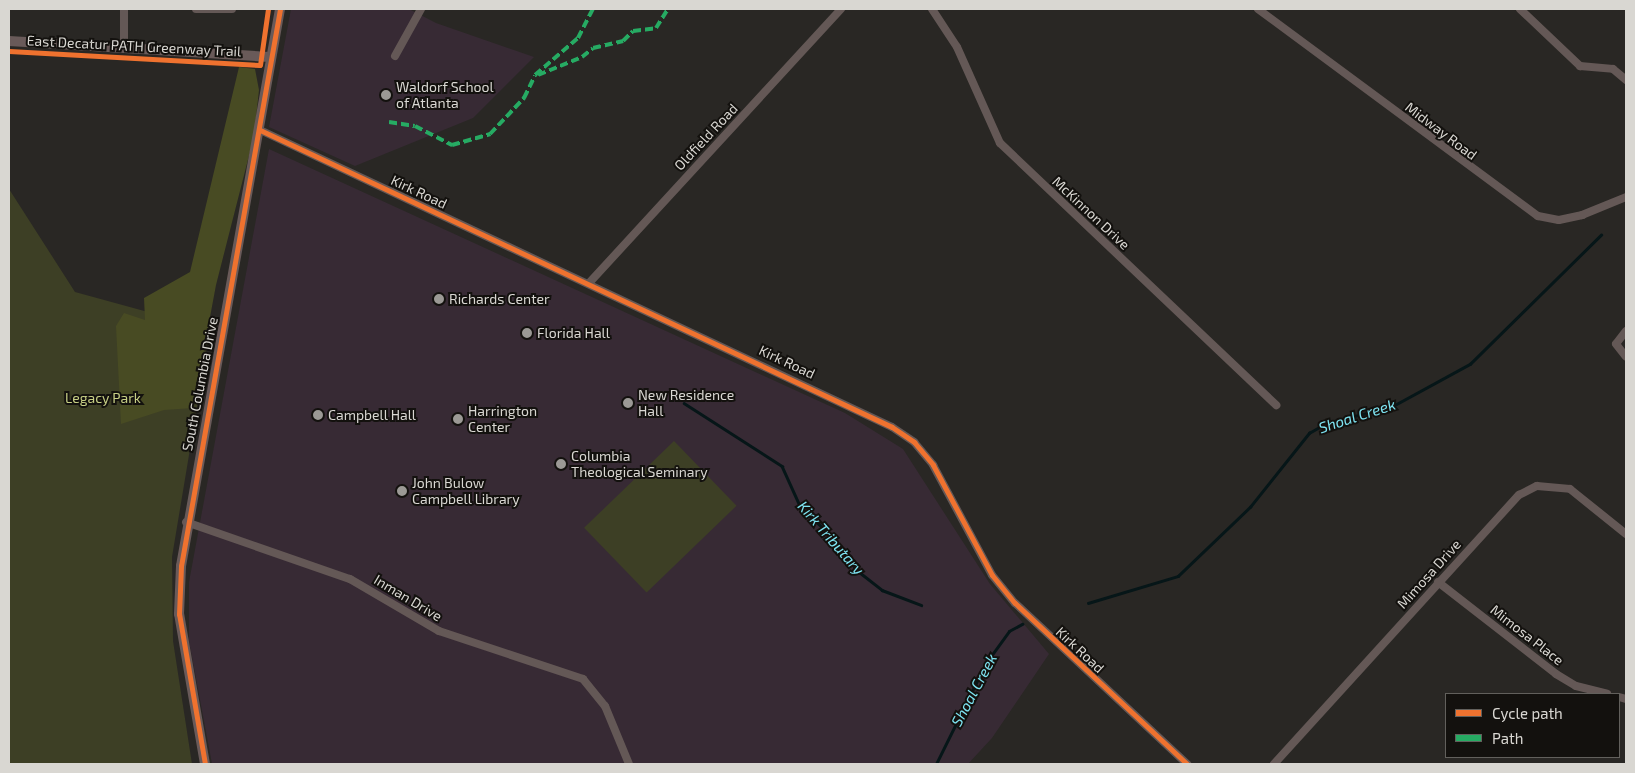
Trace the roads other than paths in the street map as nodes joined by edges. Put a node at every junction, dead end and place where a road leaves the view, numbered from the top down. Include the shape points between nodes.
1 (124, 9) edge
2 (196, 9) edge
3 (232, 9) edge
4 (280, 9) edge
5 (421, 9) edge
6 (840, 9) edge
7 (932, 9) edge
8 (1258, 9) edge
9 (1520, 9) edge
10 (9, 41) edge
11 (124, 46) junction
12 (395, 56) dead end
13 (270, 57) junction
14 (1626, 80) edge
15 (260, 130) junction
16 (1626, 197) edge
17 (590, 282) junction
18 (1626, 331) edge
19 (1626, 357) edge
20 (1276, 405) dead end
21 (186, 522) junction
22 (1626, 534) edge
23 (1438, 582) junction
24 (1603, 693) edge
25 (206, 764) edge
26 (629, 764) edge
27 (1187, 764) edge
28 (1274, 764) edge

1 - 11 street
2 - 3 street
4 - 13 main road, South Columbia Drive
5 - 12 street
6 - 17 street, Oldfield Road
7 - 20 street, McKinnon Drive via 950,34 1000,143
8 - 16 street, Midway Road via 1538,216 1559,220 1582,215
9 - 14 street via 1580,66 1613,69
10 - 11 main road
11 - 13 main road
13 - 15 main road, South Columbia Drive
15 - 17 street, Kirk Road
15 - 21 main road, South Columbia Drive
17 - 27 street, Kirk Road via 810,385 914,442 933,465 1006,592 1074,662
18 - 19 street via 1616,344
21 - 25 main road, South Columbia Drive via 179,614
21 - 26 street, Inman Drive via 350,579 440,631 583,679 605,706
22 - 23 street, Mimosa Drive via 1570,489 1537,486 1519,495
23 - 24 street, Mimosa Place via 1556,674 1576,686
23 - 28 street, Mimosa Drive

